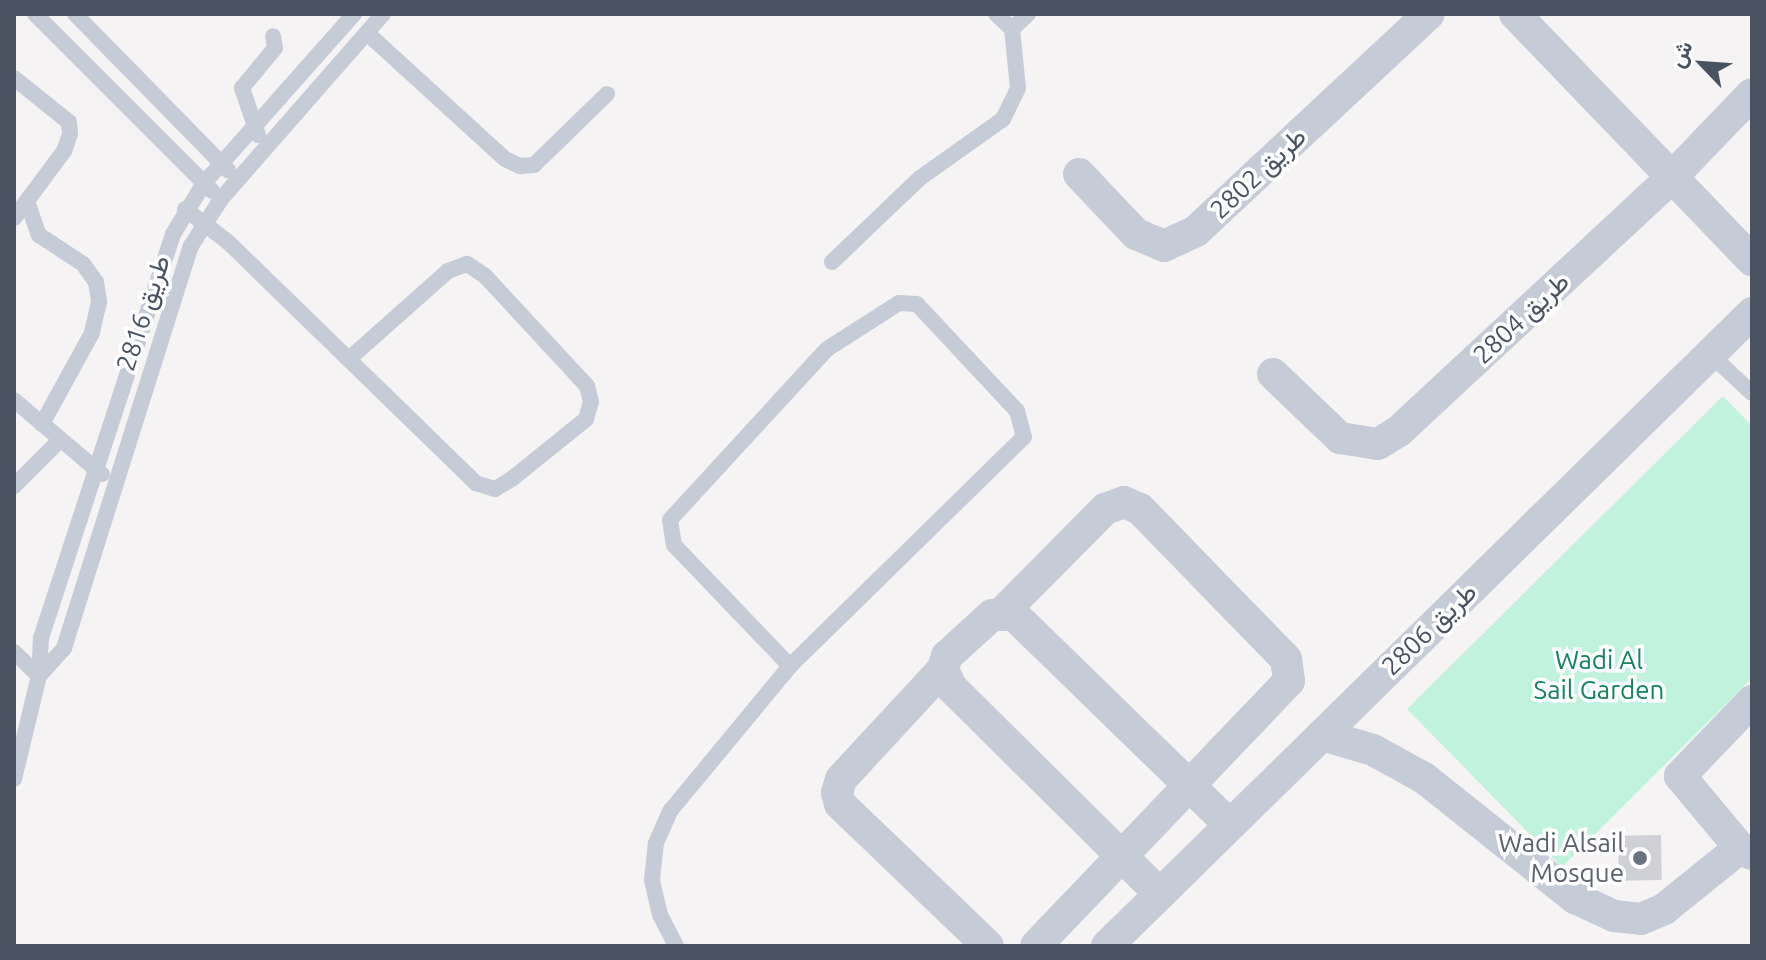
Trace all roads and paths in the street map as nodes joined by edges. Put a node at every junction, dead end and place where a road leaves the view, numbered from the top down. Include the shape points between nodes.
1 (35, 14) edge
2 (75, 14) edge
3 (354, 14) edge
4 (383, 14) edge
5 (996, 14) edge
6 (1028, 14) edge
7 (1429, 14) edge
8 (1515, 14) edge
9 (1012, 29) junction
10 (367, 33) junction
11 (273, 36) dead end
12 (14, 78) edge
13 (607, 94) dead end
14 (1752, 94) edge
15 (255, 127) junction
16 (264, 150) junction
17 (222, 164) junction
18 (1079, 174) dead end
19 (1672, 177) junction
20 (238, 180) junction
21 (204, 183) junction
22 (221, 199) junction
23 (27, 201) junction
24 (185, 209) junction
25 (14, 218) edge
26 (204, 223) junction
27 (1752, 260) edge
28 (832, 262) dead end
29 (1752, 313) edge
30 (1710, 354) junction
31 (349, 359) junction
32 (1273, 374) dead end
33 (1752, 393) edge
34 (14, 400) edge
35 (42, 424) junction
36 (61, 439) junction
37 (95, 468) junction
38 (114, 484) junction
39 (14, 486) edge
40 (1004, 611) junction
41 (14, 652) edge
42 (790, 666) junction
43 (943, 669) junction
44 (39, 676) junction
45 (1752, 701) edge
46 (1322, 735) junction
47 (14, 779) edge
48 (1189, 785) junction
49 (1230, 825) junction
50 (1746, 851) edge
51 (1122, 857) junction
52 (1160, 894) junction
53 (676, 946) edge
54 (988, 946) edge
55 (1036, 946) edge
56 (1107, 946) edge

1 - 21 lane
2 - 17 lane
3 - 15 lane, طريق 2816
4 - 10 lane, طريق 2816
5 - 9 lane
6 - 9 lane
7 - 18 street, طريق 2802 via 1196,231 1164,246 1136,234
8 - 19 street
9 - 28 lane via 1018,88 1003,119 920,178
10 - 13 lane via 505,159 520,166 534,165
10 - 16 lane, طريق 2816
11 - 15 lane via 275,48 242,88
12 - 23 lane via 69,122 64,151
14 - 19 street, طريق 2804
15 - 16 lane
15 - 17 lane, طريق 2816
16 - 20 lane, طريق 2816
17 - 20 lane
17 - 21 lane, طريق 2816
19 - 27 street
19 - 32 street, طريق 2804 via 1399,431 1378,444 1340,438
20 - 22 lane, طريق 2816
21 - 22 lane
21 - 24 lane, طريق 2816
22 - 26 lane, طريق 2816
23 - 25 lane
23 - 35 lane via 39,235 83,264 96,282 99,302 81,357
24 - 26 lane
24 - 37 lane, طريق 2816
26 - 31 lane
26 - 38 lane, طريق 2816 via 180,270
29 - 30 street, طريق 2806
30 - 33 lane
30 - 46 street, طريق 2806
31 - 31 lane via 448,271 467,264 485,276 587,386 591,402 586,419 495,489 476,483
34 - 35 lane
35 - 36 lane
36 - 37 lane
36 - 39 lane
37 - 38 lane
37 - 44 lane, طريق 2816 via 41,638
38 - 44 lane, طريق 2816 via 64,648
40 - 43 street via 992,615 947,656
40 - 48 street
40 - 48 street via 1105,509 1124,502 1140,509 1286,659 1289,681 1276,699
41 - 44 lane
42 - 42 lane via 674,545 670,520 827,349 899,303 917,304 1023,419 1024,437
42 - 53 lane via 662,826 652,880 660,915
43 - 51 street via 951,687
43 - 54 street via 841,779 837,793 840,804
44 - 47 lane, طريق 2816
45 - 50 street via 1680,776
46 - 49 street, طريق 2806
46 - 50 street via 1373,750 1424,778 1575,898 1614,916 1641,919 1664,909
48 - 49 street
48 - 51 street
49 - 52 street, طريق 2806
51 - 52 street
51 - 55 street
52 - 56 street, طريق 2806

